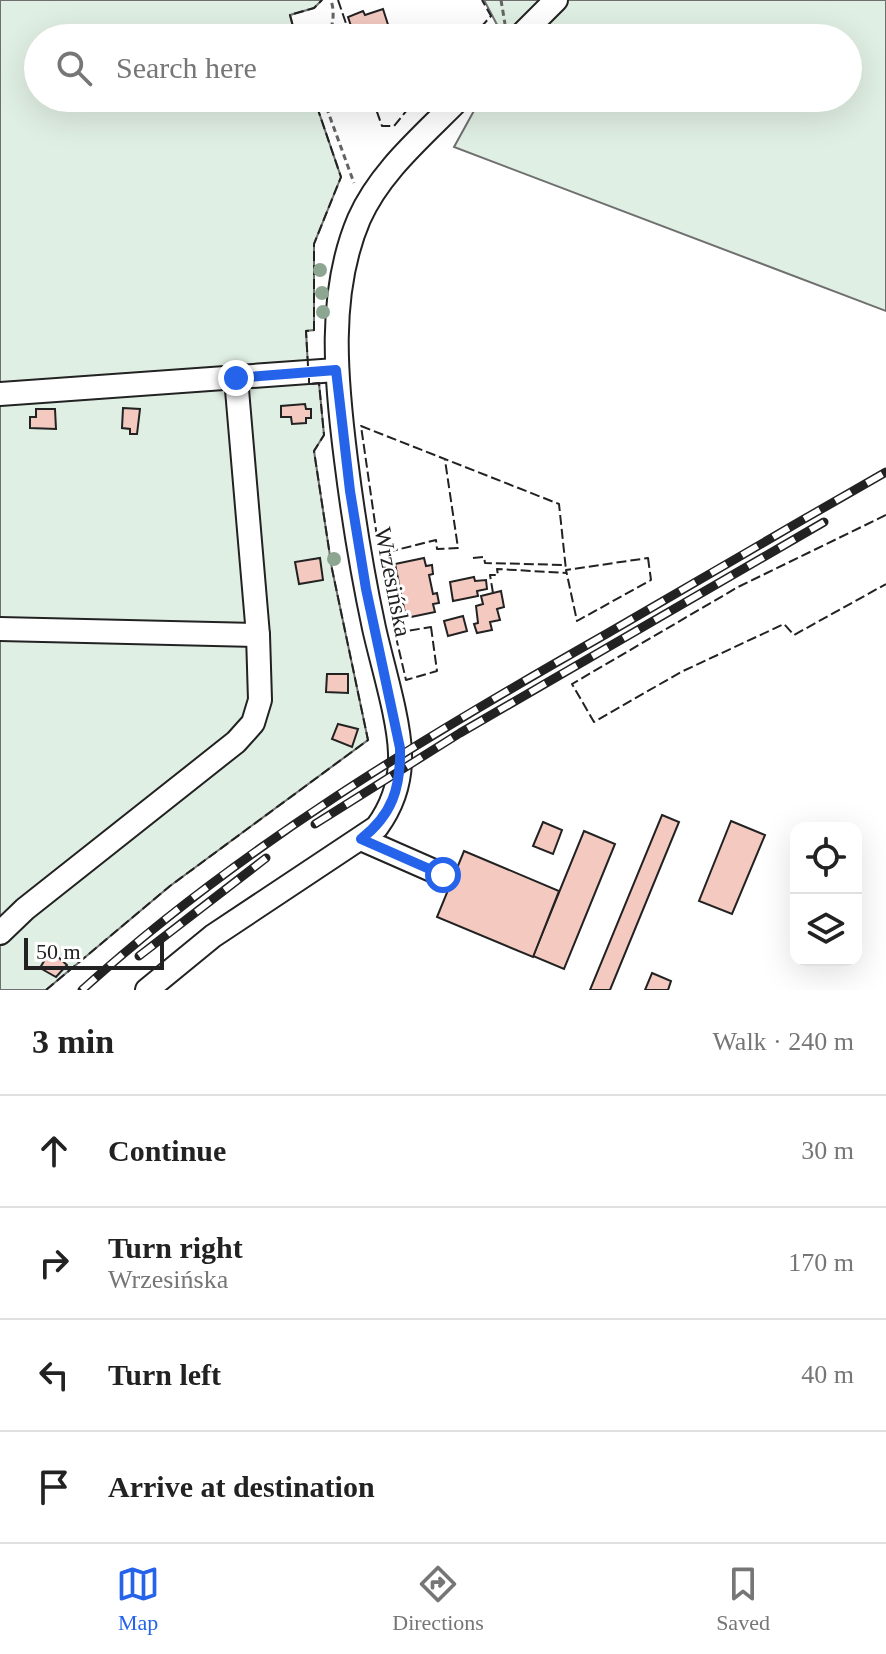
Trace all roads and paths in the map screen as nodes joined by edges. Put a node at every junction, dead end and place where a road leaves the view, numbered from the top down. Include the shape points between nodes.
1 (331, 0) edge
2 (501, 0) edge
3 (556, 0) edge
4 (333, 24) edge
5 (509, 24) edge
6 (523, 24) edge
7 (328, 112) edge
8 (447, 112) edge
9 (364, 209) junction
10 (336, 370) junction
11 (236, 378) junction
12 (0, 394) edge
13 (0, 629) edge
14 (258, 635) junction
15 (361, 839) junction
16 (443, 875) dead end
17 (0, 933) edge
18 (147, 990) edge

1 - 4 path
2 - 5 path
3 - 6 street
7 - 9 path
8 - 9 street, Wrzesińska via 392,169
9 - 10 street, Wrzesińska via 343,273
10 - 11 street
10 - 15 street, Wrzesińska via 366,589 400,748 388,811
11 - 12 street
11 - 14 street
13 - 14 street
14 - 17 street via 260,700 246,733
15 - 16 street
15 - 18 street, Wrzesińska via 213,936

